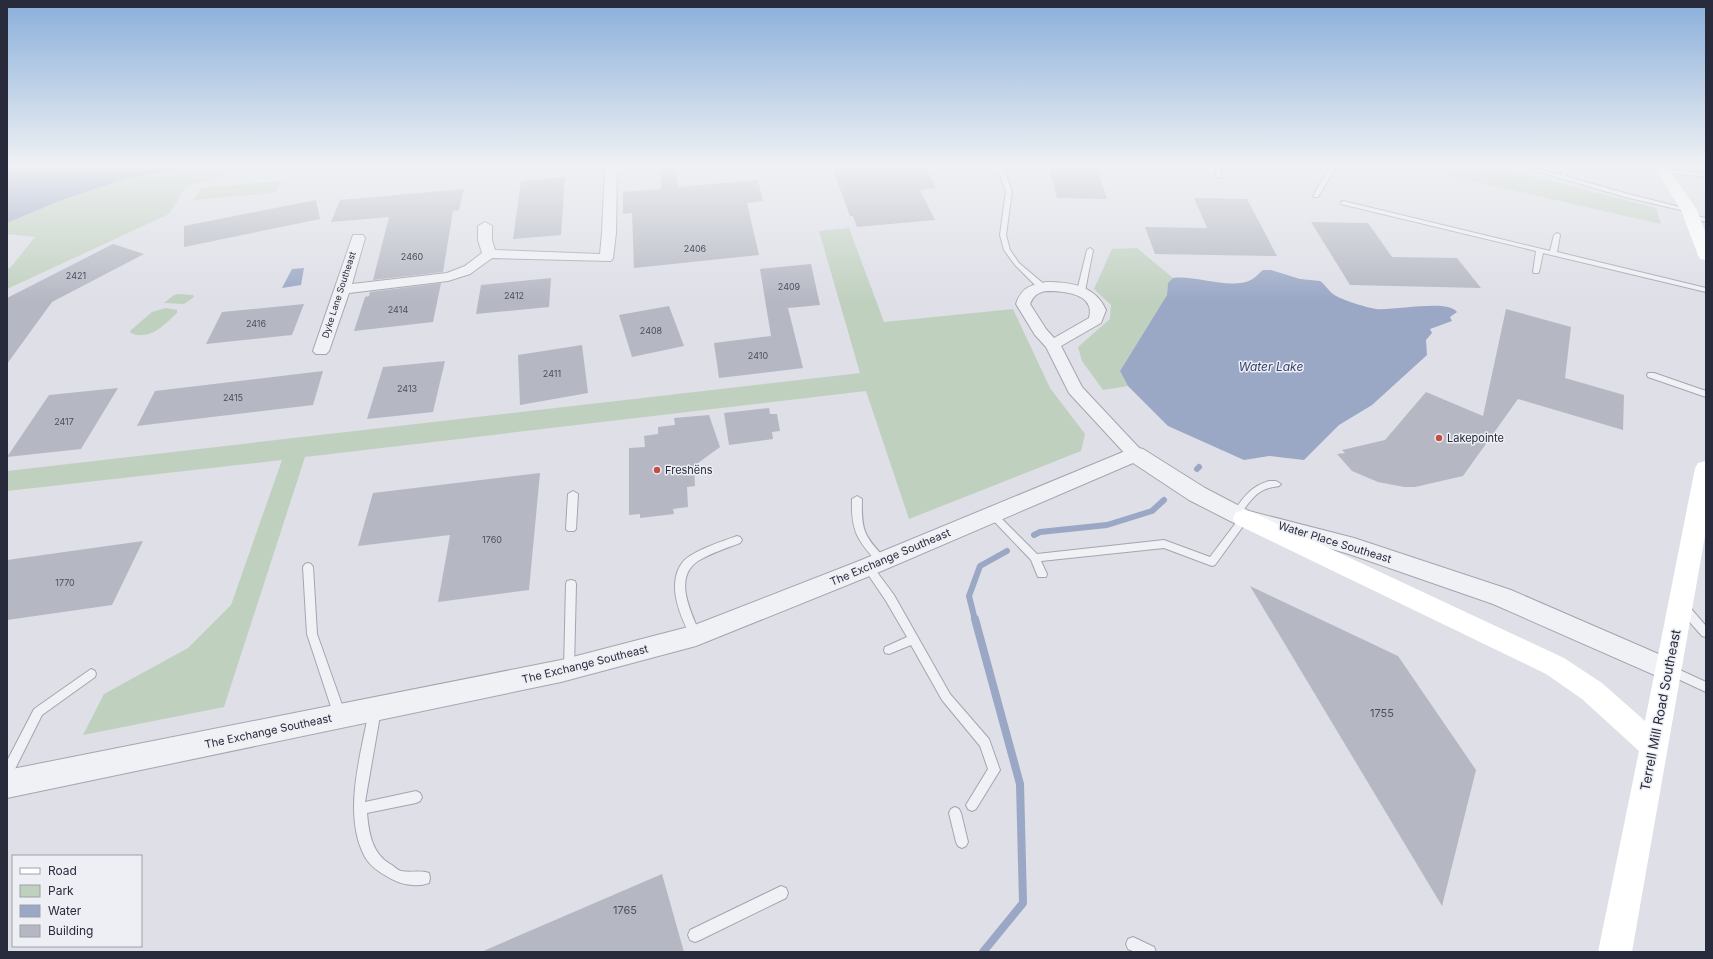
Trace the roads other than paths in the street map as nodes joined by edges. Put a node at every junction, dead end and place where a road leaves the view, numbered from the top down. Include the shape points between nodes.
1 (610, 212) edge
2 (1006, 212) edge
3 (1383, 212) edge
4 (1680, 212) edge
5 (1695, 216) edge
6 (485, 226) dead end
7 (1557, 235) dead end
8 (358, 238) dead end
9 (1090, 250) dead end
10 (1540, 250) junction
11 (1553, 253) junction
12 (489, 254) junction
13 (1706, 255) edge
14 (1536, 272) dead end
15 (1042, 288) junction
16 (343, 289) junction
17 (1706, 290) edge
18 (1081, 291) junction
19 (1053, 345) junction
20 (320, 351) dead end
21 (1651, 376) dead end
22 (1706, 394) edge
23 (1135, 454) junction
24 (1706, 468) edge
25 (1276, 484) dead end
26 (573, 494) dead end
27 (857, 499) dead end
28 (992, 514) junction
29 (1240, 516) junction
30 (572, 529) dead end
31 (737, 540) dead end
32 (1035, 558) junction
33 (876, 564) junction
34 (308, 567) dead end
35 (1042, 574) dead end
36 (571, 584) dead end
37 (1680, 604) junction
38 (1706, 633) edge
39 (696, 636) junction
40 (914, 639) junction
41 (889, 650) dead end
42 (569, 669) junction
43 (1668, 670) junction
44 (92, 674) dead end
45 (1706, 687) edge
46 (375, 709) junction
47 (340, 716) junction
48 (1653, 746) junction
49 (7, 774) edge
50 (7, 784) edge
51 (416, 797) dead end
52 (972, 806) dead end
53 (361, 809) junction
54 (955, 813) dead end
55 (962, 842) dead end
56 (424, 878) dead end
57 (781, 893) dead end
58 (695, 935) dead end
59 (1133, 944) dead end
60 (1149, 952) edge
61 (1615, 952) edge

1 - 12 street via 606,258
2 - 15 lane via 1003,235 1007,250 1017,264
3 - 10 lane
4 - 5 lane
5 - 13 main road
6 - 12 street
7 - 11 lane
8 - 16 street, Dyke Lane Southeast
9 - 18 lane
10 - 11 lane
10 - 14 lane
11 - 17 lane
12 - 16 street via 477,265 448,278
15 - 18 street, Water Place Southeast via 1065,287
15 - 19 street, Water Place Southeast via 1033,290 1026,296 1023,304 1040,332
16 - 20 street, Dyke Lane Southeast
18 - 19 street, Water Place Southeast via 1094,299 1099,307 1096,320
19 - 23 street, Water Place Southeast via 1075,389
21 - 22 lane
23 - 28 street, The Exchange Southeast
23 - 29 street, Water Place Southeast via 1198,494
24 - 37 main road, Terrell Mill Road Southeast
25 - 29 lane via 1256,489
26 - 30 lane
27 - 33 lane via 859,532
28 - 32 lane
28 - 33 street, The Exchange Southeast
29 - 32 lane via 1212,562 1164,544
29 - 43 street, Water Place Southeast via 1354,547 1502,597
29 - 48 main road via 1555,666 1592,691
31 - 39 lane via 694,558 682,570 679,590
32 - 35 lane
33 - 39 street, The Exchange Southeast
33 - 40 lane via 890,598
34 - 47 lane via 312,634
36 - 42 lane
37 - 38 lane
37 - 43 main road, Terrell Mill Road Southeast
39 - 42 street, The Exchange Southeast
40 - 41 lane
40 - 52 lane via 946,698 985,743 994,770
42 - 46 street, The Exchange Southeast
43 - 45 lane
43 - 48 main road, Terrell Mill Road Southeast
44 - 49 lane via 38,712
46 - 47 street, The Exchange Southeast
46 - 53 lane via 359,799
47 - 50 street, The Exchange Southeast
48 - 61 main road, Terrell Mill Road Southeast
51 - 53 lane
53 - 56 lane via 363,834 370,854 381,866 399,877
54 - 55 lane
57 - 58 lane
59 - 60 lane

